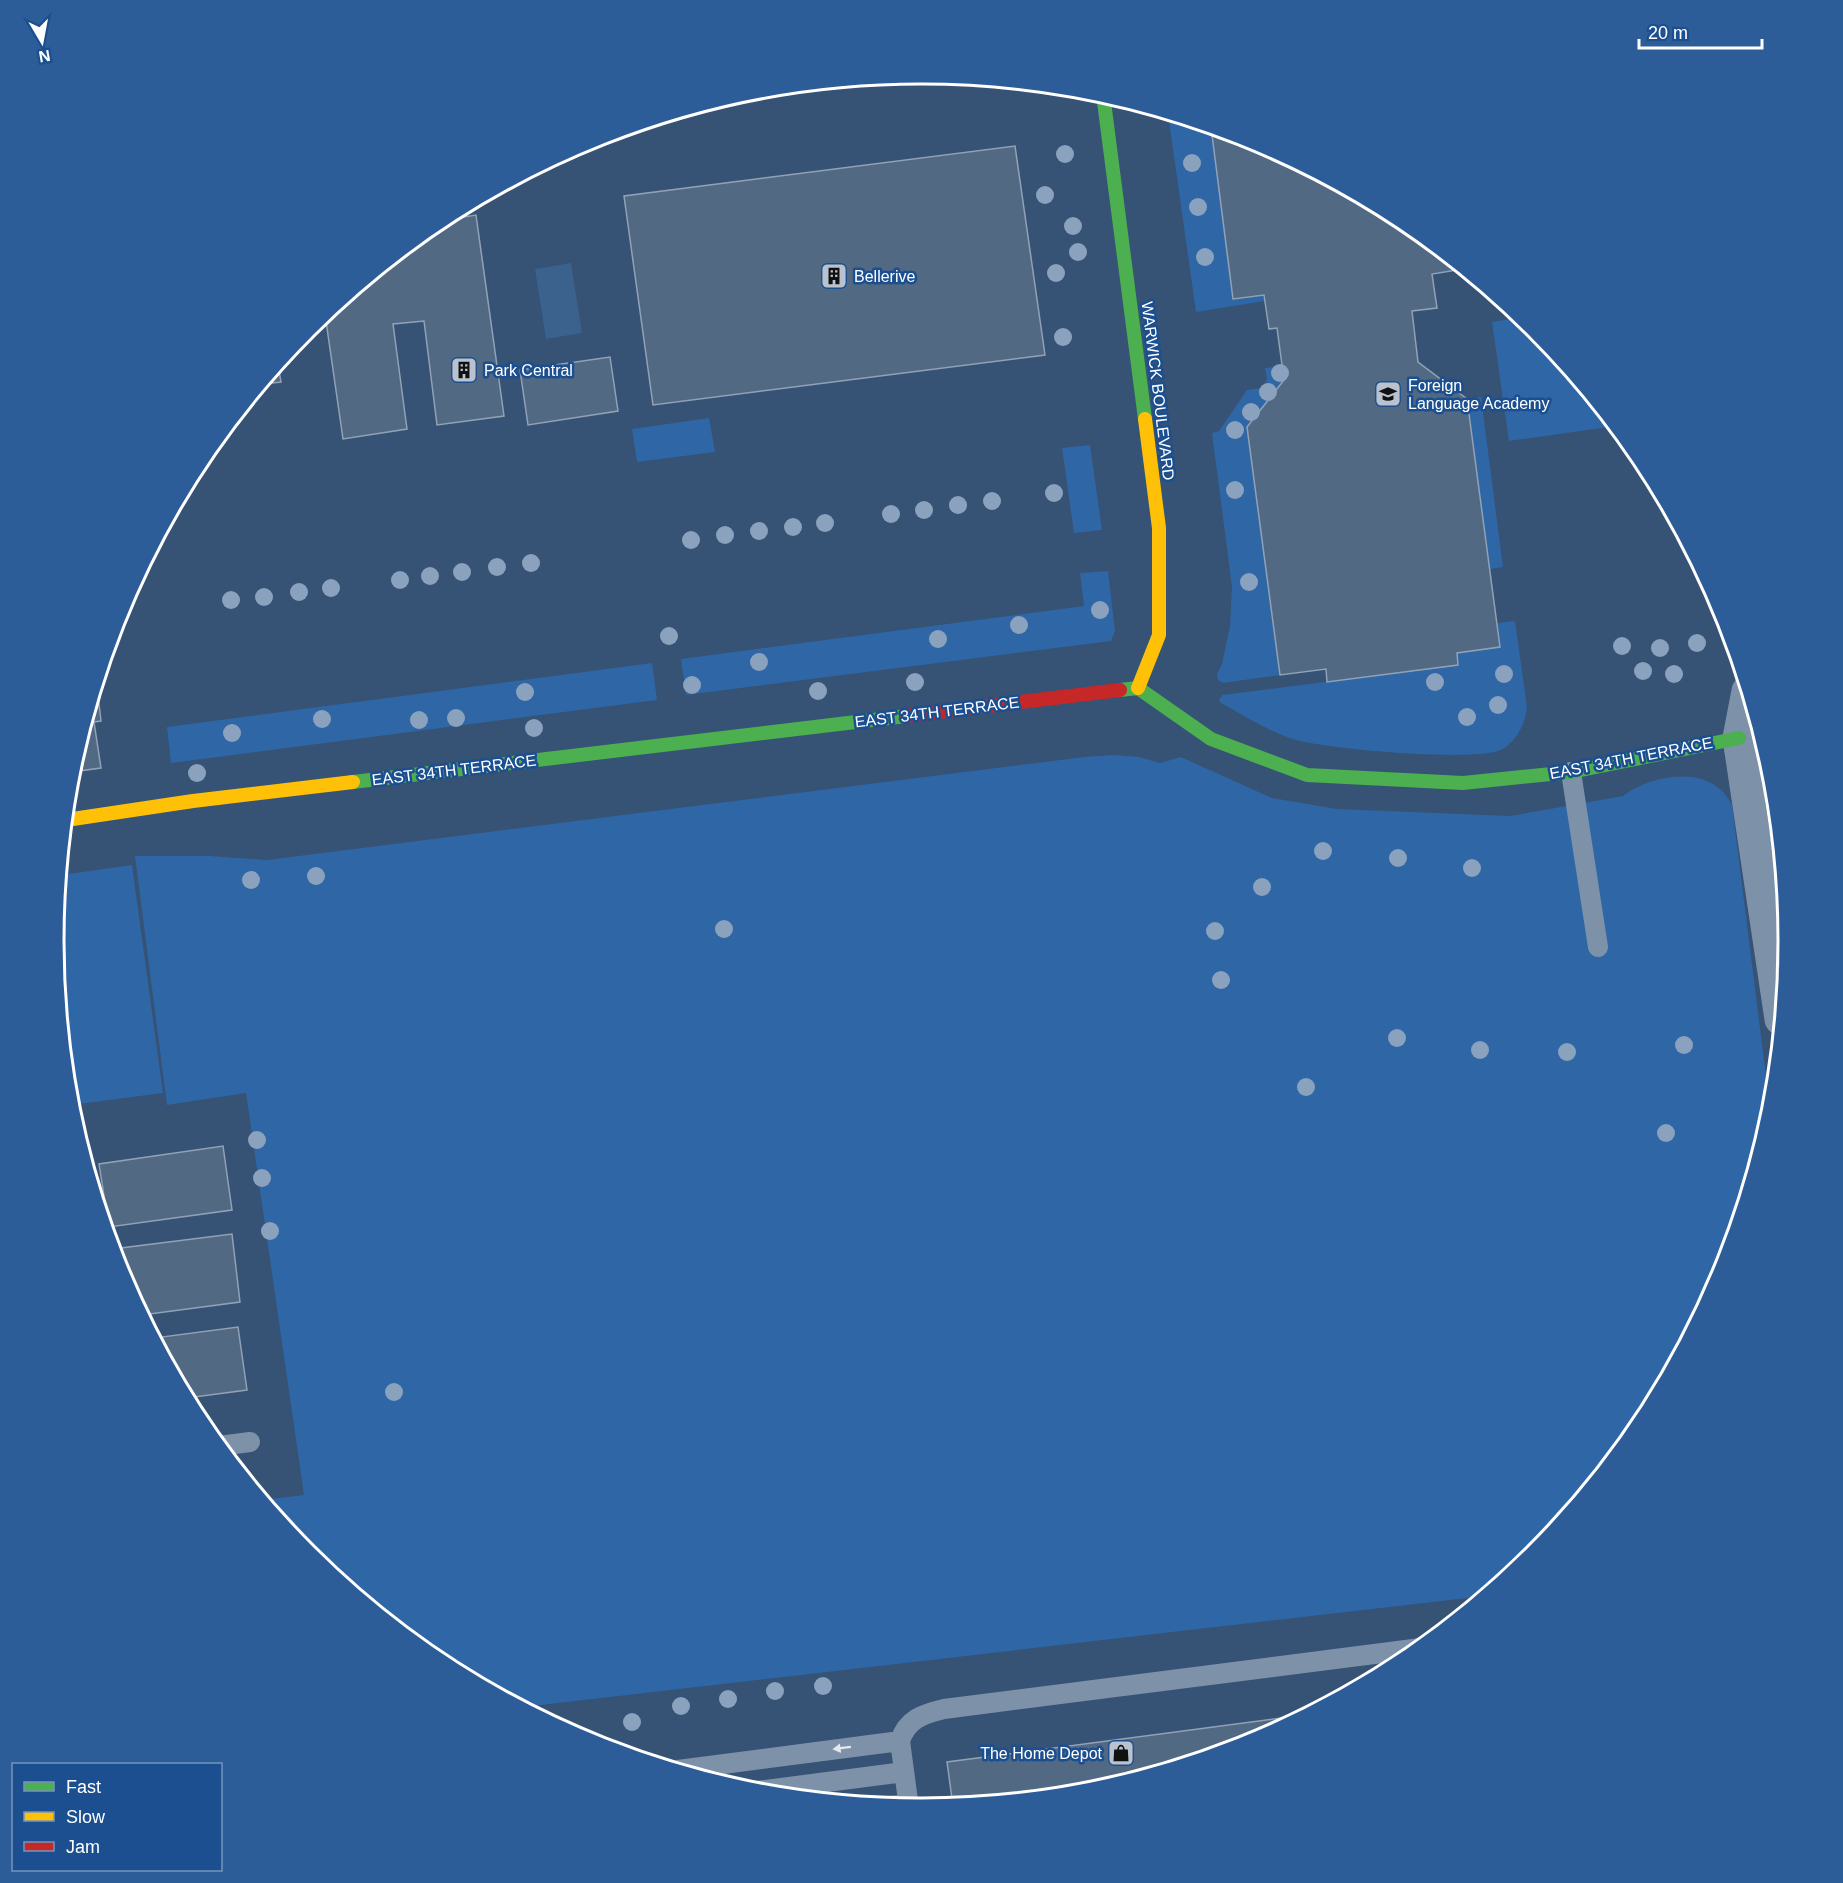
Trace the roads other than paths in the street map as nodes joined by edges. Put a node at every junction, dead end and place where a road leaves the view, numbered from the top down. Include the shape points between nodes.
1 (1104, 105) edge
2 (1138, 688) junction
3 (1745, 707) edge
4 (1739, 738) junction
5 (1571, 772) junction
6 (74, 818) edge
7 (1598, 947) dead end
8 (1777, 993) edge
9 (250, 1442) dead end
10 (229, 1445) edge
11 (1403, 1650) edge
12 (900, 1741) junction
13 (696, 1768) edge
14 (903, 1772) junction
15 (787, 1787) edge
16 (902, 1798) edge

1 - 2 street, WARWICK BOULEVARD via 1160,528 1160,635
2 - 5 street, EAST 34TH TERRACE via 1211,739 1307,775 1463,783
2 - 6 street, EAST 34TH TERRACE
3 - 4 street
4 - 5 street, EAST 34TH TERRACE
4 - 8 street
5 - 7 lane
9 - 10 lane
11 - 12 lane via 944,1709 926,1713 910,1723
12 -> 13 lane
12 - 14 lane
14 - 15 lane
14 - 16 lane

